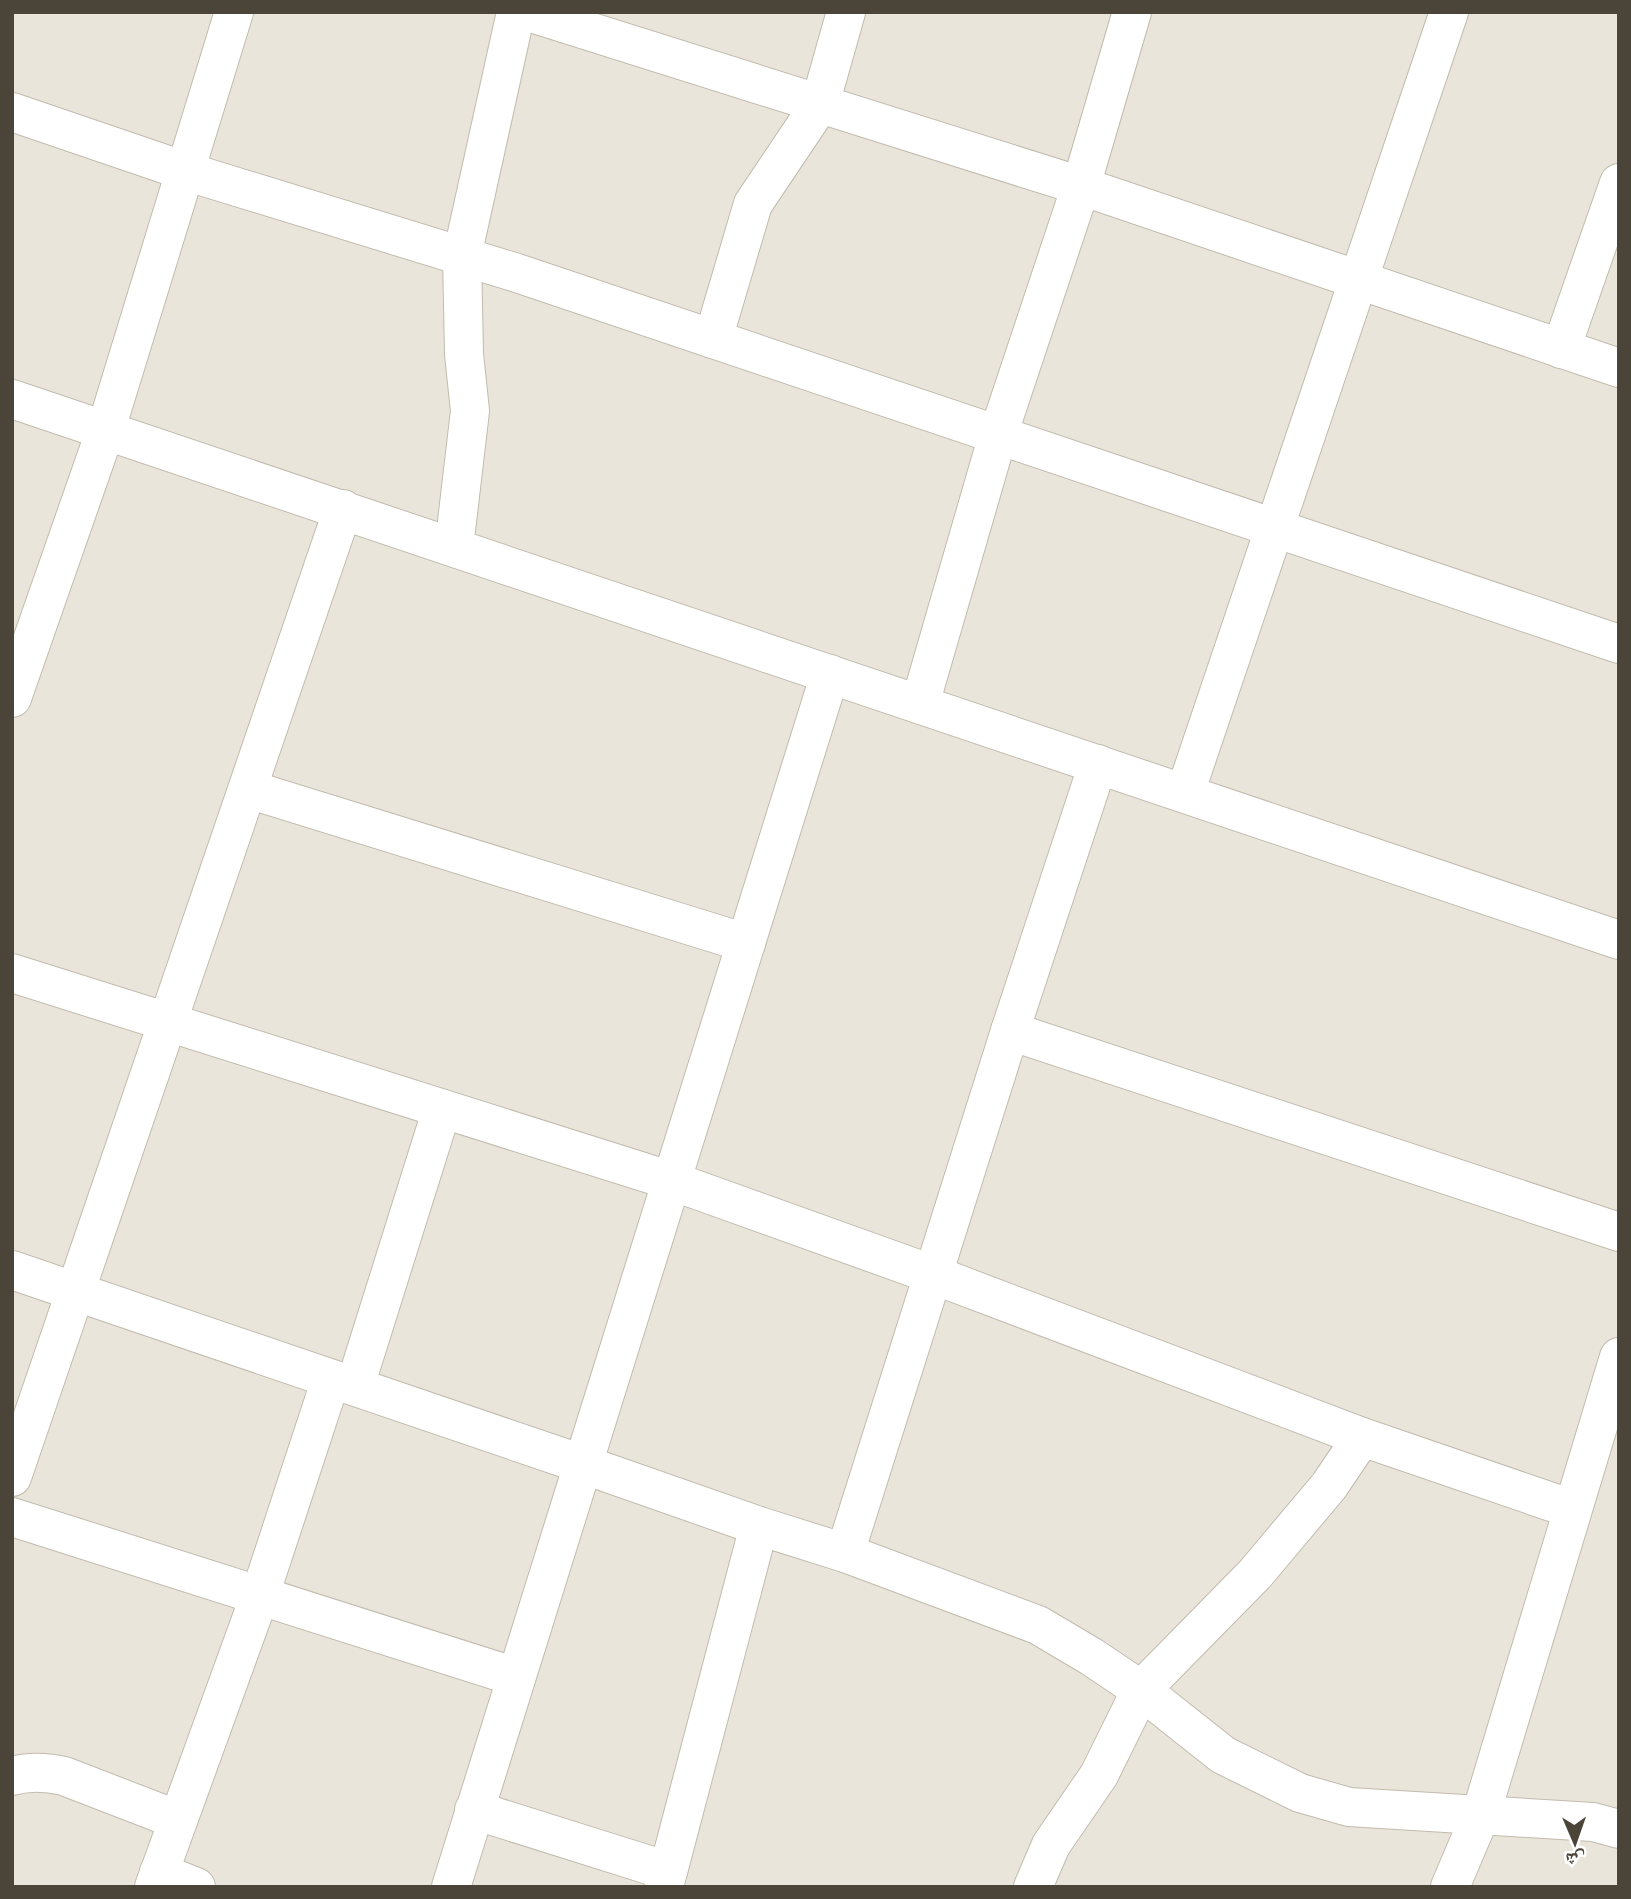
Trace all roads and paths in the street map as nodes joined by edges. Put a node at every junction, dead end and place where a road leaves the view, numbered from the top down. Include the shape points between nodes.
1 (234, 12) edge
2 (516, 12) edge
3 (528, 12) edge
4 (846, 12) edge
5 (1132, 12) edge
6 (1449, 12) edge
7 (820, 104) junction
8 (12, 112) edge
9 (185, 171) junction
10 (1619, 183) edge
11 (1081, 186) junction
12 (461, 256) junction
13 (1358, 281) junction
14 (713, 339) junction
15 (1561, 349) junction
16 (1619, 368) edge
17 (12, 399) edge
18 (106, 429) junction
19 (998, 435) junction
20 (343, 509) junction
21 (1274, 528) junction
22 (454, 547) junction
23 (1619, 643) edge
24 (830, 674) junction
25 (12, 698) edge
26 (920, 704) junction
27 (1098, 764) junction
28 (248, 789) junction
29 (1185, 793) junction
30 (1619, 940) edge
31 (746, 943) junction
32 (12, 973) edge
33 (168, 1022) junction
34 (1010, 1031) junction
35 (442, 1109) junction
36 (671, 1181) junction
37 (1619, 1232) edge
38 (12, 1270) edge
39 (934, 1275) junction
40 (76, 1292) junction
41 (1619, 1357) edge
42 (343, 1382) junction
43 (1609, 1426) edge
44 (1362, 1437) junction
45 (582, 1464) junction
46 (12, 1477) edge
47 (1572, 1509) junction
48 (12, 1517) edge
49 (759, 1527) junction
50 (845, 1553) junction
51 (260, 1595) junction
52 (516, 1677) junction
53 (1141, 1690) junction
54 (12, 1776) edge
55 (474, 1810) junction
56 (1481, 1814) junction
57 (178, 1820) junction
58 (1619, 1829) edge
59 (156, 1879) edge
60 (666, 1879) edge
61 (196, 1887) edge
62 (451, 1887) edge
63 (1033, 1887) edge
64 (1450, 1887) edge

1 - 9 street
2 - 12 street
3 - 7 street
4 - 7 street
5 - 11 street
6 - 13 street
7 - 11 street
7 - 14 street via 753,204
8 - 9 street
9 - 12 street
9 - 18 street
10 - 15 street
11 - 13 street
11 - 19 street
12 - 14 street
12 - 22 street via 470,411
13 - 15 street
13 - 21 street
14 - 19 street
15 - 16 street
17 - 18 street
18 - 20 street
18 - 25 street
19 - 21 street
19 - 26 street
20 - 22 street
20 - 28 street
21 - 23 street
21 - 29 street
22 - 24 street
24 - 26 street
24 - 31 street
26 - 27 street
27 - 29 street
27 - 34 street
28 - 31 street
28 - 33 street
29 - 30 street
31 - 36 street
32 - 33 street
33 - 35 street
33 - 40 street
34 - 37 street
34 - 39 street
35 - 36 street
35 - 42 street
36 - 39 street
36 - 45 street
38 - 40 street
39 - 44 street
39 - 50 street
40 - 42 street
40 - 46 street
41 - 43 street
42 - 45 street
42 - 51 street
43 - 47 street
44 - 47 street
44 - 53 street via 1329,1486 1264,1564
45 - 49 street
45 - 52 street
47 - 56 street
48 - 51 street
49 - 50 street
49 - 60 street
50 - 53 street via 1038,1625
51 - 52 street
51 - 57 street
52 - 55 street
53 - 56 street via 1223,1755 1300,1793 1349,1807
53 - 63 street via 1099,1775 1051,1845
54 - 57 street via 25,1772 64,1776
55 - 60 street
55 - 62 street
56 - 58 street via 1594,1822
56 - 64 street
57 - 59 street
59 - 61 street

